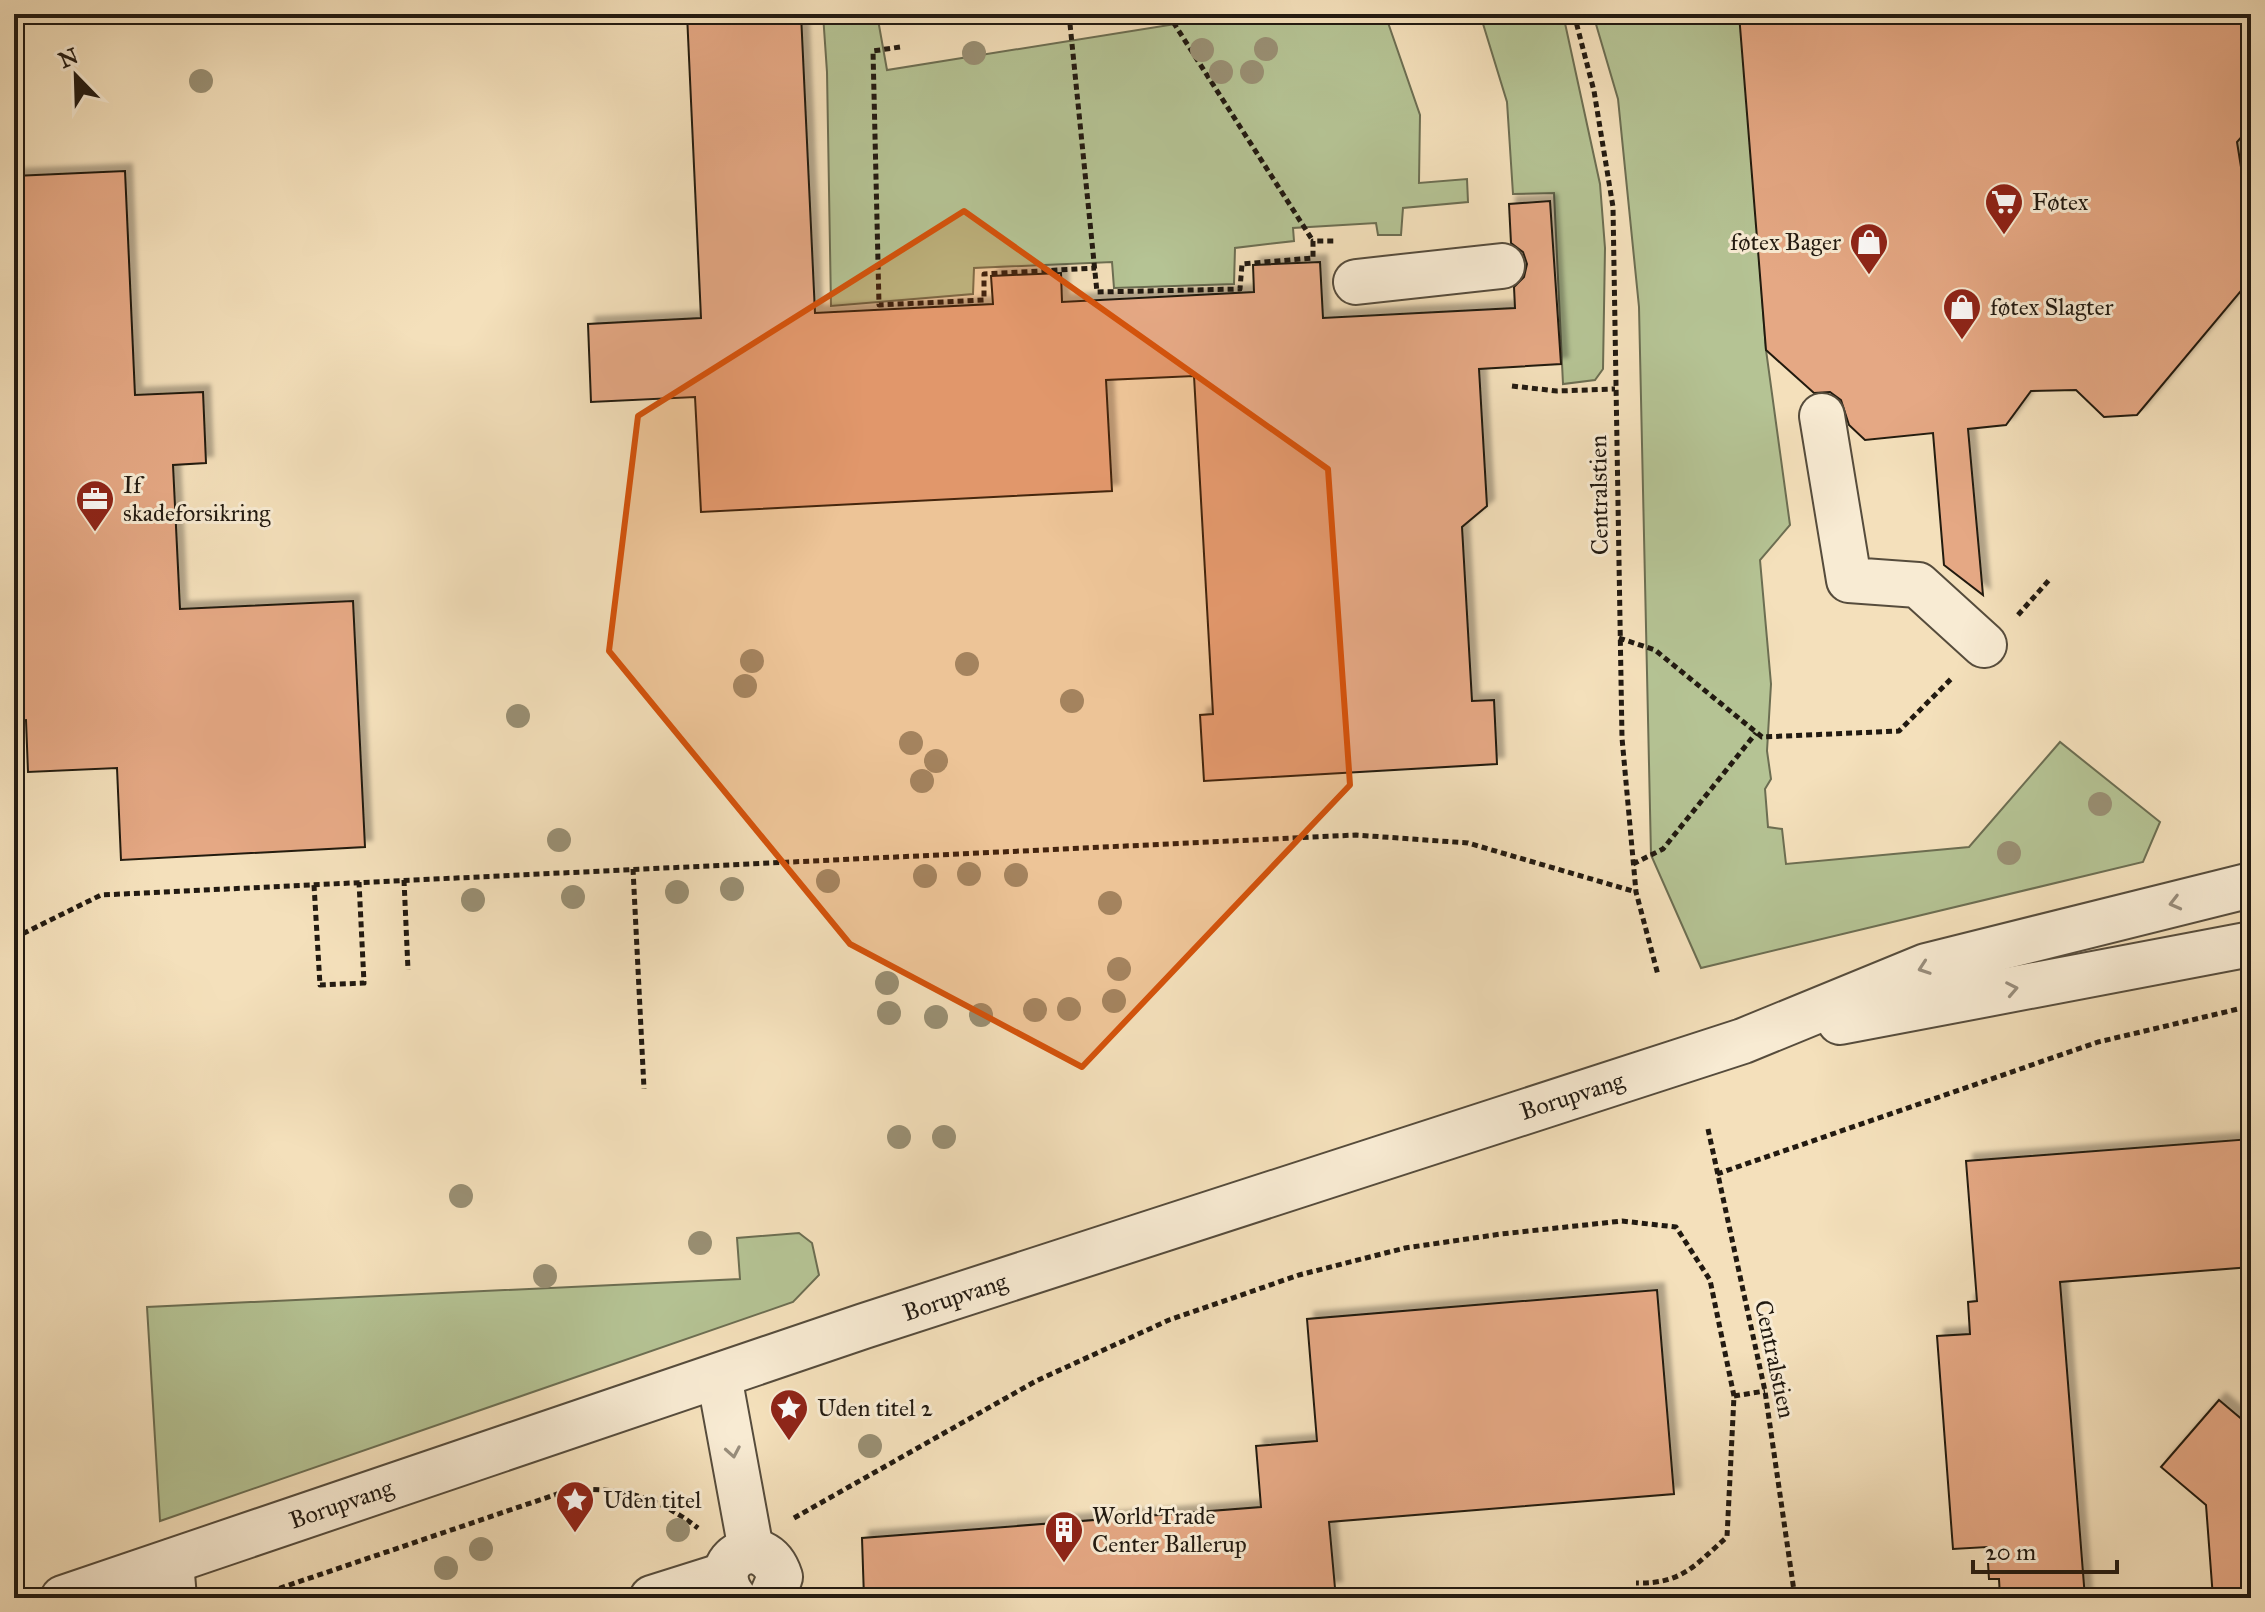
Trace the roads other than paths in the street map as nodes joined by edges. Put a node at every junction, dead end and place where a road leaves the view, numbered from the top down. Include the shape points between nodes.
1 (1502, 266) dead end
2 (1356, 282) dead end
3 (1822, 416) dead end
4 (1984, 645) road end
5 (2251, 885) edge
6 (2251, 944) edge
7 (1743, 1041) junction
8 (719, 1376) junction
9 (743, 1567) edge
10 (172, 1580) edge
11 (63, 1598) edge
12 (652, 1598) edge
13 (771, 1598) edge

1 - 2 street
3 - 4 street via 1849,580 1918,585
5 -> 7 street, Borupvang via 1926,966
7 -> 6 street, Borupvang
7 - 8 street, Borupvang
8 -> 9 street
8 - 10 street, Borupvang
9 - 12 street
9 - 13 street via 776,1564 780,1577
10 - 11 street, Borupvang

